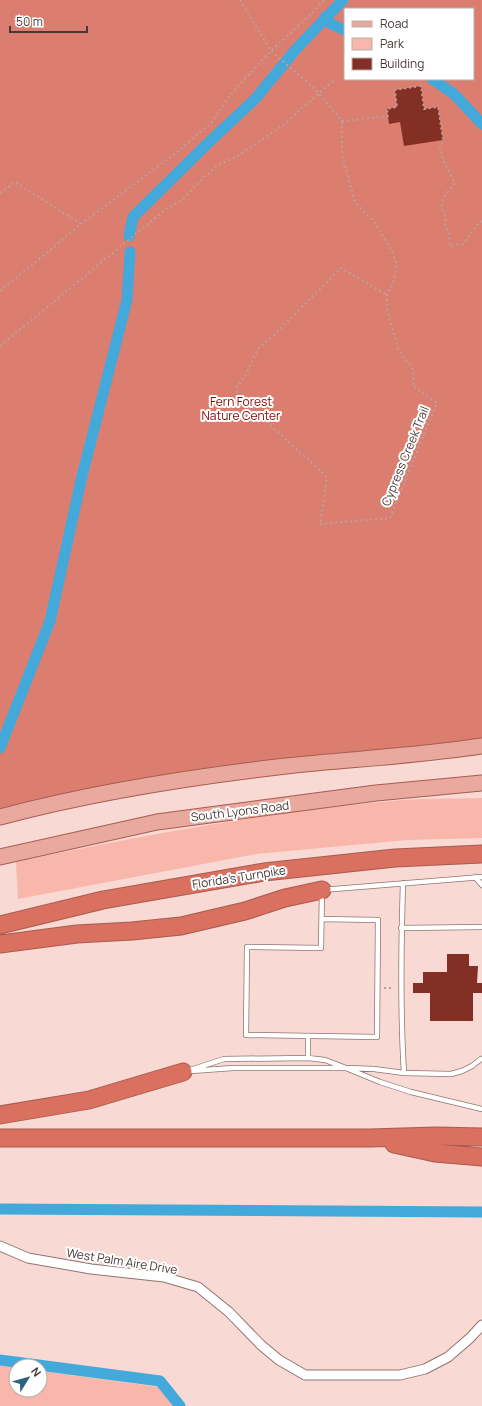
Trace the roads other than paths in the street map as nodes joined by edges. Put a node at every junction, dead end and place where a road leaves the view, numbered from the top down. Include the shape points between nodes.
1 (482, 746) edge
2 (482, 783) edge
3 (0, 817) edge
4 (482, 854) edge
5 (0, 857) edge
6 (475, 877) junction
7 (482, 877) edge
8 (403, 883) junction
9 (482, 885) edge
10 (322, 890) junction
11 (322, 919) junction
12 (0, 925) edge
13 (482, 927) edge
14 (401, 928) junction
15 (0, 944) edge
16 (308, 1036) junction
17 (308, 1058) junction
18 (481, 1059) edge
19 (346, 1068) junction
20 (183, 1072) junction
21 (404, 1073) junction
22 (482, 1108) edge
23 (0, 1115) edge
24 (482, 1137) edge
25 (0, 1138) edge
26 (370, 1138) junction
27 (482, 1157) edge
28 (0, 1246) edge
29 (482, 1325) edge

1 - 3 main road via 445,752 286,766 147,786
2 - 5 main road, South Lyons Road via 376,793 157,822
4 - 12 highway, Florida's Turnpike via 395,858 264,872 103,900
6 - 7 lane
6 - 8 lane
6 - 9 lane
8 - 10 lane
8 - 14 lane
10 - 11 lane
10 - 15 highway via 181,926 77,934
11 - 16 lane via 378,920 377,1037
11 - 16 lane via 321,948 247,947 246,1035
13 - 14 lane
14 - 21 lane
16 - 17 lane
17 - 19 lane via 325,1060
17 - 20 lane via 224,1059
18 - 21 lane via 462,1071 451,1074
19 - 20 lane via 233,1068
19 - 21 lane
19 - 22 lane via 411,1092
20 - 23 highway via 89,1100
24 - 26 highway
25 - 26 highway
26 - 27 highway via 435,1153
28 - 29 street, West Palm Aire Drive via 28,1258 91,1269 164,1277 198,1287 229,1312 279,1360 304,1375 400,1375 425,1369 448,1357

